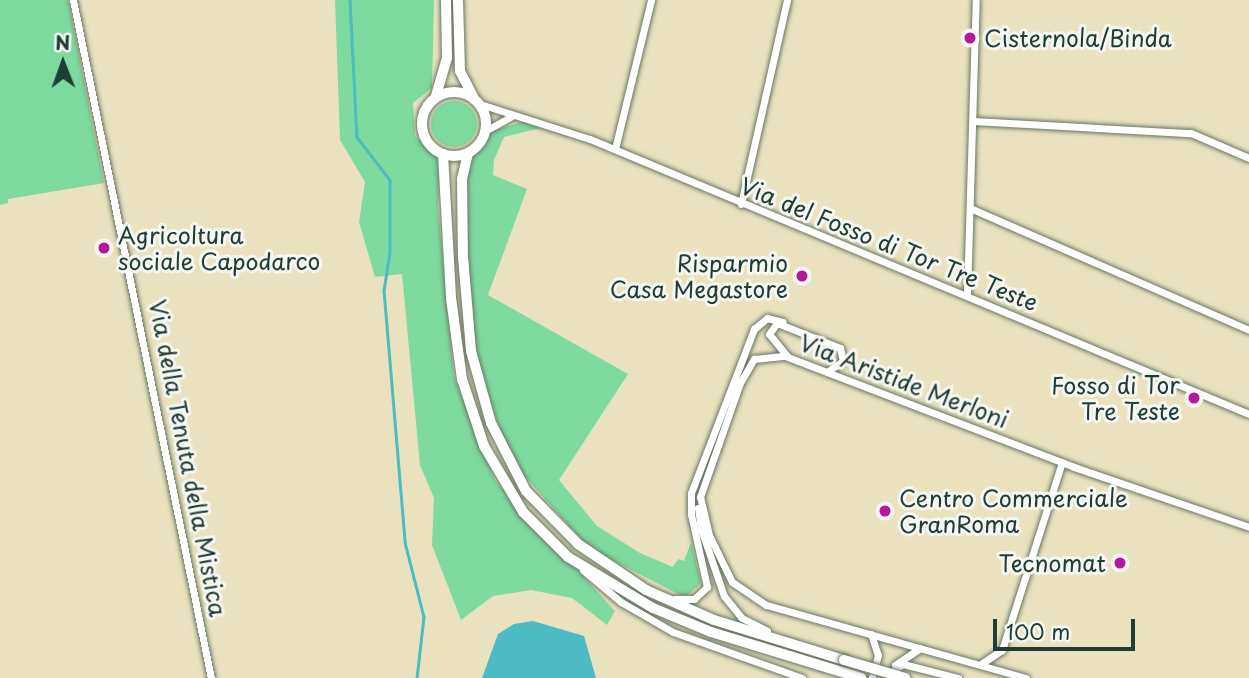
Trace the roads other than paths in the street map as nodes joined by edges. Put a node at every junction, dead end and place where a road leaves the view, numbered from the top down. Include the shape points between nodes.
1 (73, 0) edge
2 (446, 0) edge
3 (458, 0) edge
4 (651, 0) edge
5 (787, 0) edge
6 (976, 0) edge
7 (436, 96) junction
8 (476, 101) junction
9 (513, 116) junction
10 (973, 121) junction
11 (485, 131) junction
12 (615, 149) junction
13 (468, 153) junction
14 (443, 154) junction
15 (1249, 158) edge
16 (741, 204) junction
17 (970, 208) junction
18 (967, 295) junction
19 (783, 322) junction
20 (1249, 330) edge
21 (788, 356) junction
22 (827, 372) junction
23 (1249, 414) edge
24 (1062, 462) junction
25 (700, 497) junction
26 (1249, 527) edge
27 (558, 549) junction
28 (646, 590) junction
29 (871, 634) junction
30 (920, 648) junction
31 (840, 659) junction
32 (979, 664) junction
33 (894, 666) junction
34 (211, 678) edge
35 (802, 678) edge
36 (860, 678) edge
37 (872, 678) edge
38 (887, 678) edge
39 (905, 678) edge
40 (958, 678) edge
41 (1026, 678) edge

1 - 34 street, Via della Tenuta della Mistica
2 - 7 main road via 447,58
3 - 8 main road via 460,71
4 - 12 street
5 - 16 street
6 - 10 street
7 - 8 main road via 455,91
7 - 14 main road via 421,122 427,142
8 - 9 street, Via del Fosso di Tor Tre Teste
8 - 11 main road
9 - 11 street
9 - 12 street, Via del Fosso di Tor Tre Teste
10 - 15 street via 1191,133
10 - 17 street
11 - 13 main road
12 - 16 street, Via del Fosso di Tor Tre Teste
13 - 14 main road
13 - 28 main road via 462,179 466,322 477,380 494,431 517,477 546,514 591,554
14 - 27 main road via 453,318 468,404 506,486 534,526
16 - 18 street, Via del Fosso di Tor Tre Teste
17 - 18 street
17 - 20 street
18 - 23 street, Via del Fosso di Tor Tre Teste
19 - 21 street via 772,325 769,334
19 - 22 street via 840,348 843,361
19 - 28 street via 767,318 754,329 691,493 691,514 707,572 705,590 685,600
21 - 22 street, Via Aristide Merloni
21 - 25 street, Via Aristide Merloni via 763,355 748,366
22 - 24 street, Via Aristide Merloni
24 - 26 street, Via Aristide Merloni
24 - 32 street via 1002,650 996,658
25 - 29 street via 712,543 740,591 766,605
25 - 31 street via 701,529 718,581 733,608 757,627
27 - 35 street via 615,597 659,625
27 - 36 main road via 613,587 674,618
28 - 31 main road via 714,620
29 - 30 street
29 - 37 street via 878,655
30 - 32 street
30 - 33 street
31 - 39 main road, bridge
32 - 41 street
33 - 38 street
33 - 40 street via 912,665

